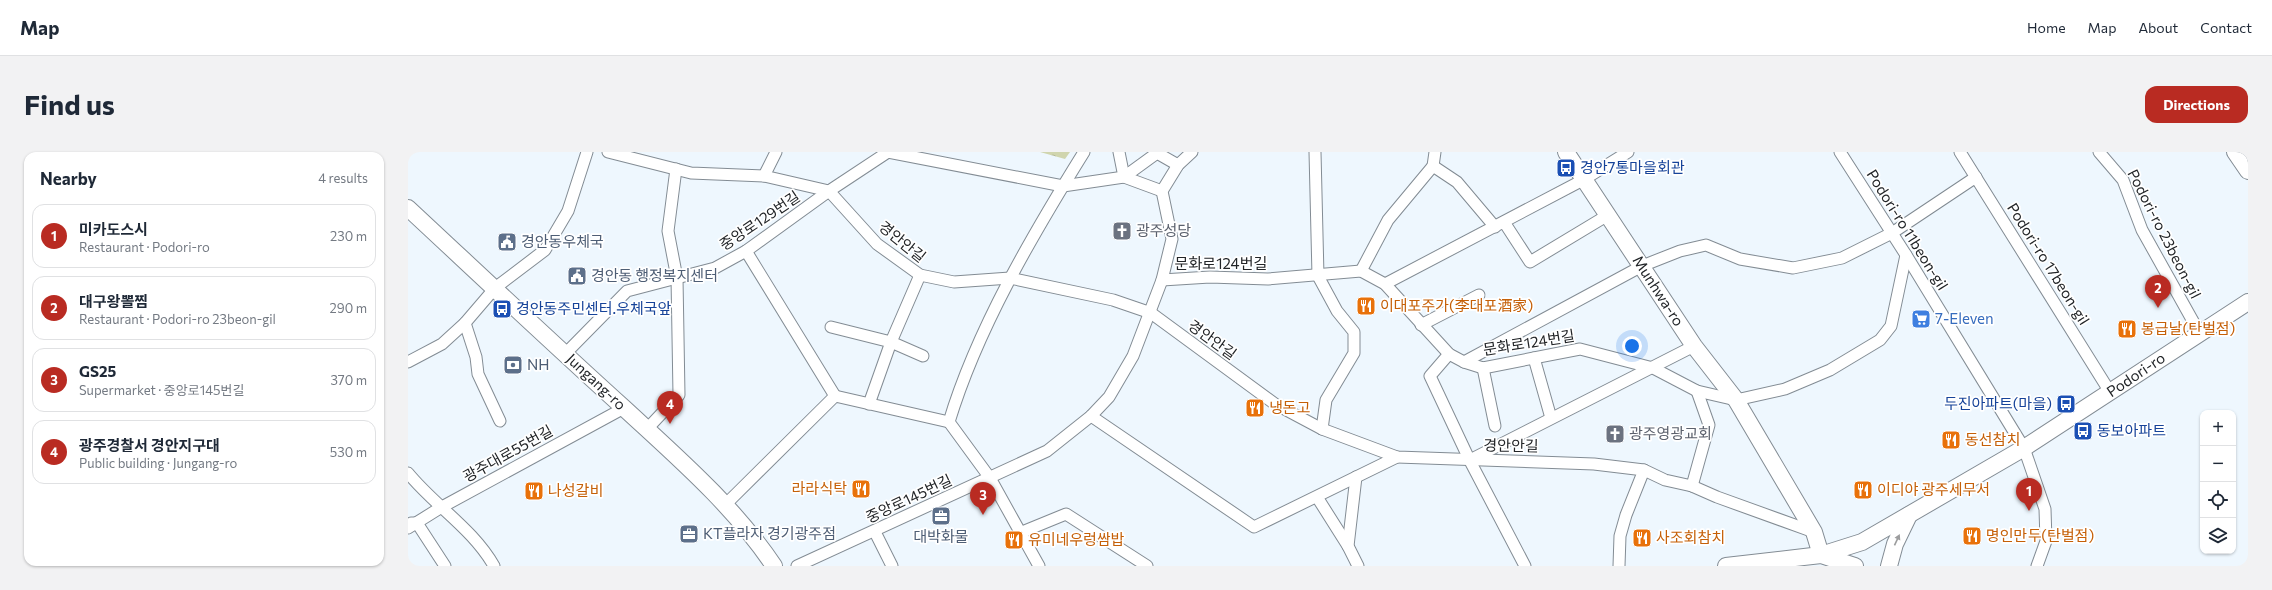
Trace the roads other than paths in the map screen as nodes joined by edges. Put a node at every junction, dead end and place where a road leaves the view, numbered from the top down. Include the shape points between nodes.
1 (587, 152) edge
2 (608, 152) edge
3 (776, 152) edge
4 (1084, 152) edge
5 (1119, 152) edge
6 (1192, 152) edge
7 (1315, 152) edge
8 (1435, 152) edge
9 (1566, 152) edge
10 (1628, 152) edge
11 (1840, 152) edge
12 (1960, 152) edge
13 (2098, 152) edge
14 (2235, 152) edge
15 (1178, 165) junction
16 (1433, 166) junction
17 (676, 169) junction
18 (2248, 171) edge
19 (764, 176) junction
20 (1124, 177) junction
21 (1976, 177) junction
22 (1583, 180) junction
23 (1063, 186) junction
24 (829, 191) junction
25 (1162, 191) junction
26 (408, 208) edge
27 (1608, 215) junction
28 (1499, 225) junction
29 (1892, 233) junction
30 (746, 251) junction
31 (1906, 255) junction
32 (1642, 266) junction
33 (1361, 271) junction
34 (920, 275) junction
35 (1318, 276) junction
36 (677, 278) junction
37 (1010, 278) junction
38 (1162, 280) junction
39 (1385, 284) junction
40 (495, 288) junction
41 (1479, 295) dead end
42 (2248, 302) edge
43 (1151, 313) junction
44 (465, 323) junction
45 (1421, 325) junction
46 (831, 327) dead end
47 (2198, 332) junction
48 (891, 342) junction
49 (1694, 346) junction
50 (565, 354) junction
51 (1449, 354) junction
52 (923, 356) dead end
53 (1534, 358) junction
54 (408, 362) edge
55 (1464, 362) junction
56 (1483, 368) junction
57 (1653, 368) junction
58 (1697, 391) junction
59 (2110, 392) junction
60 (835, 396) junction
61 (1736, 400) junction
62 (869, 404) junction
63 (624, 408) junction
64 (1090, 416) junction
65 (1551, 418) junction
66 (500, 421) dead end
67 (949, 422) junction
68 (1495, 426) dead end
69 (647, 429) junction
70 (1322, 429) junction
71 (2024, 448) junction
72 (1397, 457) junction
73 (1470, 460) junction
74 (1644, 470) junction
75 (408, 473) edge
76 (1356, 477) junction
77 (990, 478) junction
78 (1692, 486) junction
79 (1317, 497) junction
80 (725, 505) junction
81 (440, 508) junction
82 (1909, 514) junction
83 (411, 525) edge
84 (875, 532) junction
85 (1022, 532) junction
86 (1814, 532) junction
87 (1348, 546) junction
88 (1821, 555) junction
89 (1141, 565) edge
90 (445, 566) edge
91 (494, 566) edge
92 (774, 566) edge
93 (797, 566) edge
94 (892, 566) edge
95 (1039, 566) edge
96 (1358, 566) edge
97 (1525, 566) edge
98 (1619, 566) edge
99 (1726, 566) edge
100 (1855, 566) edge
101 (1889, 566) edge
102 (2037, 566) edge

1 - 40 street via 568,211 545,250
2 - 17 street
3 - 19 street
4 - 23 street
5 - 20 street
6 - 15 street
7 - 35 street
8 - 16 street
9 - 22 street, Munhwa-ro
10 - 22 street
11 - 29 street, Podori-ro 11beon-gil
12 - 21 street, Podori-ro 17beon-gil
13 - 47 street, Podori-ro 23beon-gil via 2123,180 2142,230
14 - 18 street
15 - 20 street via 1157,153
15 - 25 street
16 - 28 street via 1457,182
16 - 33 street via 1388,220
17 - 19 street via 691,173
17 - 36 street via 668,231
19 - 24 street
20 - 23 street, 중앙로129번길
20 - 25 street
21 - 29 street
21 - 59 street, Podori-ro 17beon-gil
22 - 27 street, Munhwa-ro
22 - 28 street
23 - 24 street, 중앙로129번길 via 888,152
23 - 37 street
24 - 30 street, 중앙로129번길
24 - 34 street, 경안안길 via 877,244
25 - 38 street, 중앙로145번길 via 1172,239
26 - 40 street, Jungang-ro
27 - 28 street via 1530,262
27 - 32 street, Munhwa-ro
28 - 39 street
29 - 31 street, Podori-ro 11beon-gil
29 - 32 street via 1842,258 1793,268 1740,259 1706,245 1680,251
30 - 36 street, 중앙로129번길 via 715,268
30 - 60 street
31 - 61 street via 1891,326 1880,340 1830,370 1785,389
31 - 71 street, Podori-ro 11beon-gil
32 - 49 street, Munhwa-ro
32 - 55 street
33 - 35 street, 문화로124번길
33 - 39 street, 문화로124번길
34 - 37 street, 경안안길 via 954,282
34 - 48 street
35 - 38 street, 문화로124번길
35 - 70 street via 1337,311 1354,332 1354,353 1326,400
36 - 50 street, 중앙로129번길 via 627,290
36 - 69 street via 679,395
37 - 43 street, 경안안길 via 1113,300
37 - 67 street via 959,389
38 - 43 street, 중앙로145번길
39 - 45 street, 문화로124번길
40 - 44 street
40 - 50 street, Jungang-ro
41 - 45 street
42 - 47 street, Podori-ro
43 - 64 street, 중앙로145번길 via 1133,356 1109,397
43 - 70 street, 경안안길 via 1275,404
44 - 54 street via 442,344
44 - 66 street via 476,357 478,374
45 - 51 street, 문화로124번길
46 - 48 street
47 - 59 street, Podori-ro
48 - 52 street
48 - 62 street
49 - 57 street
49 - 61 street, Munhwa-ro
50 - 63 street, Jungang-ro
51 - 55 street, 문화로124번길
51 - 73 street via 1430,376
53 - 56 street, 문화로124번길
53 - 57 street, 문화로124번길 via 1580,349
53 - 65 street
55 - 56 street, 문화로124번길
56 - 68 street
57 - 58 street, 문화로124번길
57 - 65 street
58 - 61 street, 문화로124번길
58 - 78 street via 1709,425
59 - 71 street, Podori-ro
60 - 62 street
60 - 80 street
61 - 86 street, Munhwa-ro
62 - 67 street
63 - 69 street, Jungang-ro
63 - 81 street, 광주대로55번길
64 - 77 street, 중앙로145번길 via 1047,451
64 - 79 street via 1254,527
65 - 73 street
67 - 77 street
69 - 80 street, Jungang-ro
70 - 72 street, 경안안길
71 - 82 street, Podori-ro
71 - 102 street via 2044,509 2046,541
72 - 73 street, 경안안길
72 - 76 street
73 - 74 street, 경안안길 via 1594,464
73 - 97 street
74 - 78 street, 경안안길 via 1666,480
74 - 98 street via 1620,536
75 - 81 street
76 - 79 street
76 - 87 street
77 - 84 street, 중앙로145번길
77 - 85 street
78 - 86 street, 경안안길 via 1723,500
79 - 87 street
80 - 92 street, Jungang-ro via 750,532
81 - 83 street, 광주대로55번길
81 - 91 street via 470,533
82 - 88 street, Podori-ro via 1862,542
101 -> 82 street via 1895,544
83 - 90 street
84 - 93 street, 중앙로145번길
84 - 94 street
85 - 89 street via 1066,514
85 - 95 street
86 - 88 street, Munhwa-ro
87 - 96 street
88 - 99 street
88 - 100 street

